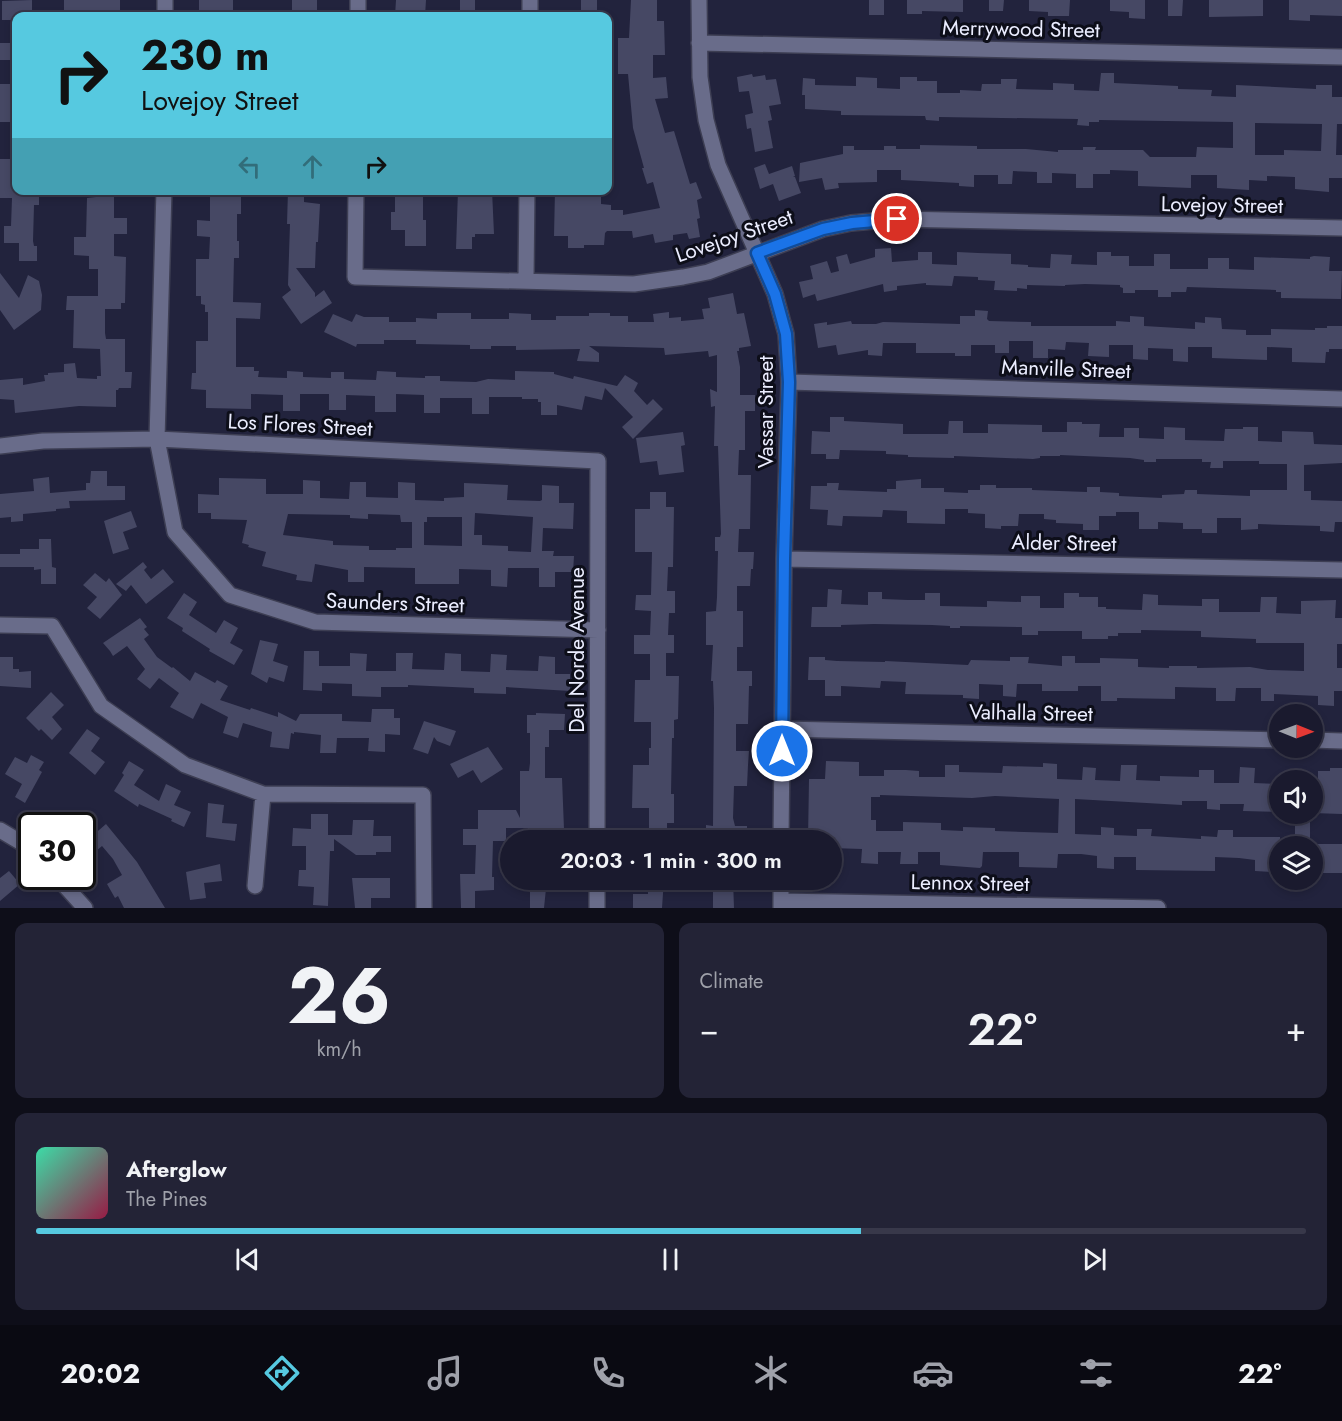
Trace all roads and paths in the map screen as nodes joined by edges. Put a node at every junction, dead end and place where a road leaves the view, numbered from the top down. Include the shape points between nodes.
1 (699, 0) edge
2 (699, 43) junction
3 (1342, 57) edge
4 (164, 195) edge
5 (356, 195) edge
6 (527, 195) edge
7 (1342, 228) edge
8 (757, 253) junction
9 (526, 279) junction
10 (789, 382) junction
11 (1342, 399) edge
12 (157, 439) junction
13 (0, 446) edge
14 (598, 461) joint
15 (784, 559) junction
16 (1342, 570) edge
17 (0, 625) edge
18 (598, 630) junction
19 (782, 729) junction
20 (1269, 740) edge
21 (1323, 740) edge
22 (1342, 741) edge
23 (263, 794) junction
24 (597, 830) edge
25 (781, 830) edge
26 (0, 831) edge
27 (18, 841) edge
28 (255, 886) dead end
29 (69, 890) edge
30 (597, 890) edge
31 (781, 904) edge
32 (85, 908) edge
33 (424, 908) edge
34 (597, 908) edge
35 (1158, 908) edge

1 - 2 street, Vassar Street
2 - 3 street, Merrywood Street
2 - 8 street, Vassar Street via 706,120 718,165
4 - 12 street, Saunders Street
5 - 9 street, Lovejoy Street via 355,276
6 - 9 street
7 - 8 street, Lovejoy Street via 897,219 823,229
8 - 9 street, Lovejoy Street via 708,272 634,284
8 - 10 street, Vassar Street via 775,294 786,334
10 - 11 street, Manville Street
10 - 15 street, Vassar Street
12 - 13 street, Los Flores Street via 44,441
12 - 14 street, Los Flores Street
12 - 18 street, Saunders Street via 175,532 230,595 315,622
14 - 18 street, Del Norde Avenue
15 - 16 street, Alder Street
15 - 19 street, Vassar Street
17 - 23 street via 51,626 101,706 185,765
18 - 24 street, Del Norde Avenue
19 - 20 street, Valhalla Street
19 - 25 street, Vassar Street
21 - 22 street
23 - 28 street
23 - 33 street via 423,795
26 - 27 street
29 - 32 street
30 - 34 street
31 - 35 street, Lennox Street

